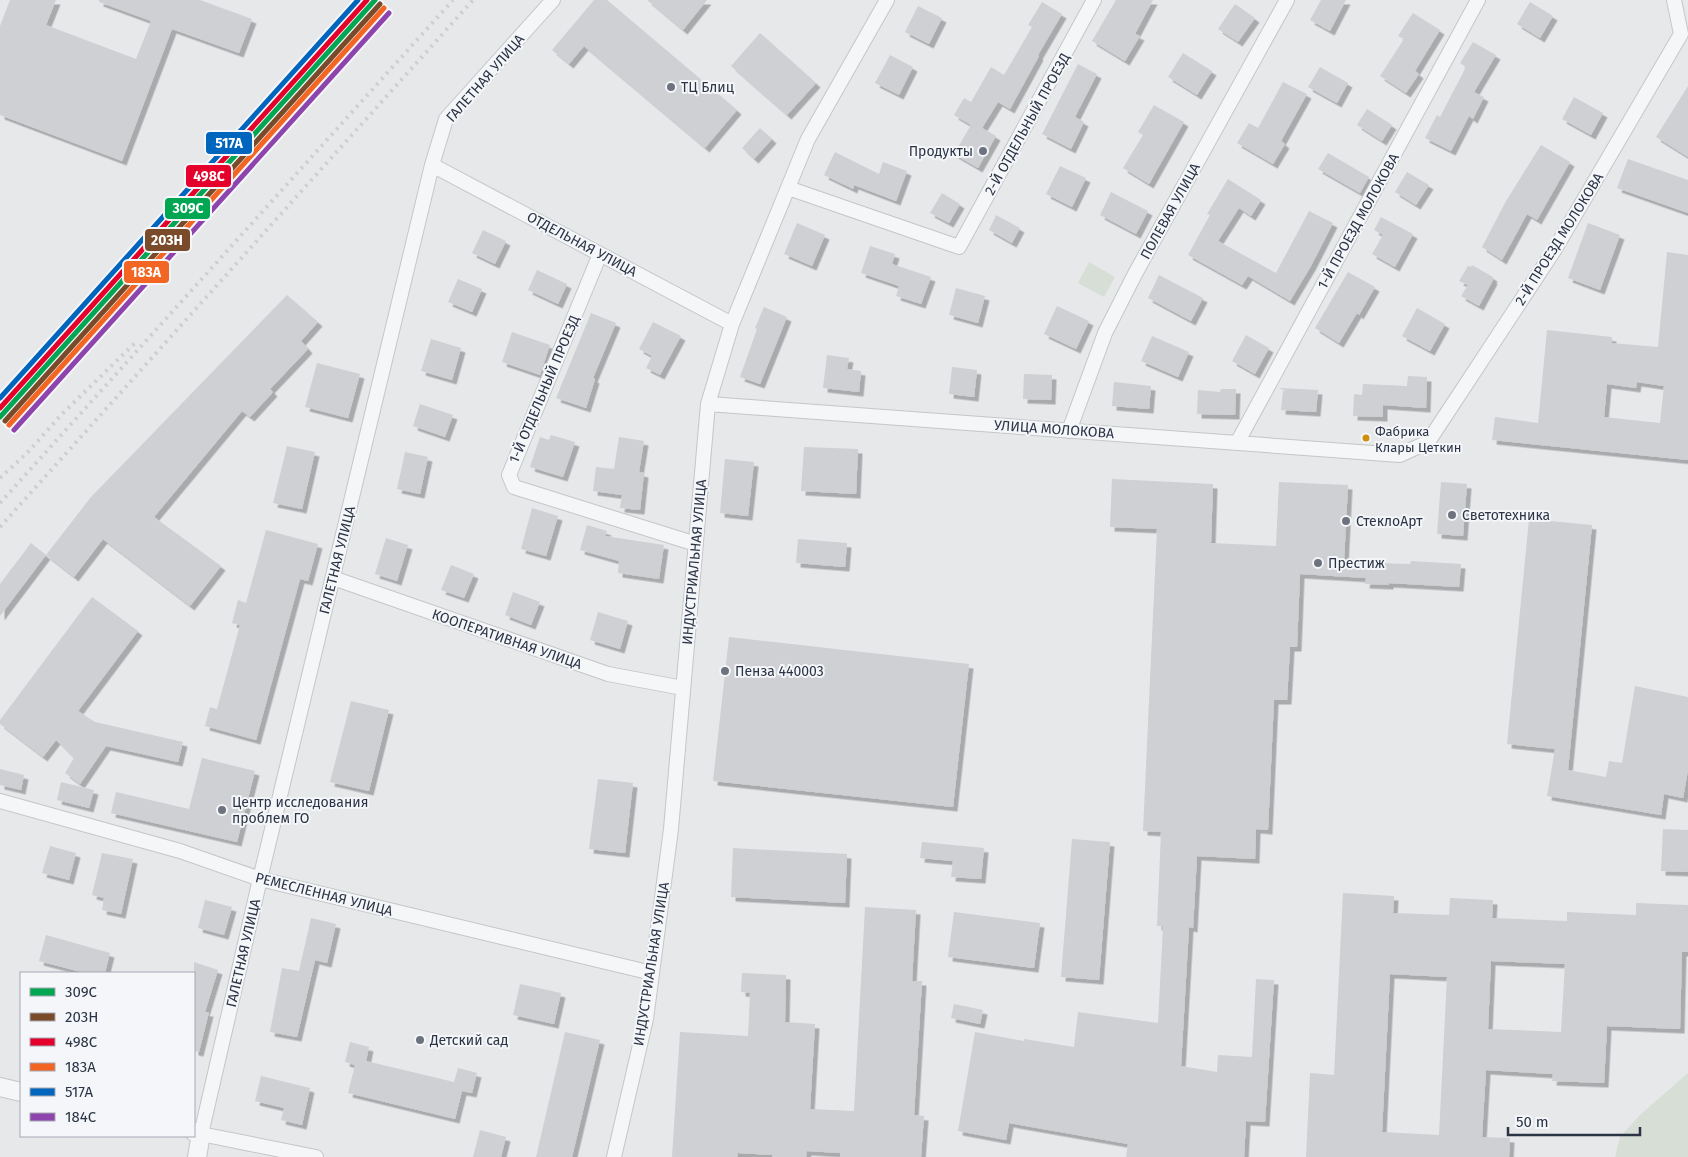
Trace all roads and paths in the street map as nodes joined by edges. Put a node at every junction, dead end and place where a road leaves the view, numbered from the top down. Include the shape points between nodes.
1 (553, 0) edge
2 (887, 0) edge
3 (1094, 0) edge
4 (1287, 0) edge
5 (1478, 0) edge
6 (1674, 0) edge
7 (432, 165) junction
8 (788, 188) junction
9 (600, 254) junction
10 (732, 324) junction
11 (708, 404) junction
12 (1069, 431) junction
13 (1237, 443) junction
14 (1400, 455) joint
15 (696, 544) junction
16 (333, 578) junction
17 (684, 688) junction
18 (0, 801) edge
19 (260, 879) junction
20 (652, 973) junction
21 (0, 1087) edge
22 (20, 1092) edge
23 (198, 1133) edge
24 (197, 1157) edge
25 (316, 1157) edge
26 (614, 1157) edge

1 - 7 street, ГАЛЕТНАЯ УЛИЦА via 446,119
2 - 8 street, ИНДУСТРИАЛЬНАЯ УЛИЦА via 808,139
3 - 8 street, 2-Й ОТДЕЛЬНЫЙ ПРОЕЗД via 958,247
4 - 12 street, ПОЛЕВАЯ УЛИЦА via 1105,333
5 - 13 street, 1-Й ПРОЕЗД МОЛОКОВА
6 - 14 street, 2-Й ПРОЕЗД МОЛОКОВА via 1681,34 1555,248 1428,442
7 - 9 street, ОТДЕЛЬНАЯ УЛИЦА
7 - 16 street, ГАЛЕТНАЯ УЛИЦА
8 - 10 street, ИНДУСТРИАЛЬНАЯ УЛИЦА
9 - 10 street, ОТДЕЛЬНАЯ УЛИЦА
9 - 15 street, 1-Й ОТДЕЛЬНЫЙ ПРОЕЗД via 509,475 514,487
10 - 11 street, ИНДУСТРИАЛЬНАЯ УЛИЦА
11 - 12 street, УЛИЦА МОЛОКОВА
11 - 15 street, ИНДУСТРИАЛЬНАЯ УЛИЦА
12 - 13 street, УЛИЦА МОЛОКОВА
13 - 14 street, УЛИЦА МОЛОКОВА
15 - 17 street, ИНДУСТРИАЛЬНАЯ УЛИЦА
16 - 17 street, КООПЕРАТИВНАЯ УЛИЦА via 608,674
16 - 19 street, ГАЛЕТНАЯ УЛИЦА
17 - 20 street, ИНДУСТРИАЛЬНАЯ УЛИЦА via 671,829
18 - 19 street, РЕМЕСЛЕННАЯ УЛИЦА via 180,851
19 - 20 street, РЕМЕСЛЕННАЯ УЛИЦА
19 - 23 street, ГАЛЕТНАЯ УЛИЦА
20 - 26 street, ИНДУСТРИАЛЬНАЯ УЛИЦА via 646,1019
21 - 22 street
23 - 24 street, ГАЛЕТНАЯ УЛИЦА
23 - 25 street

